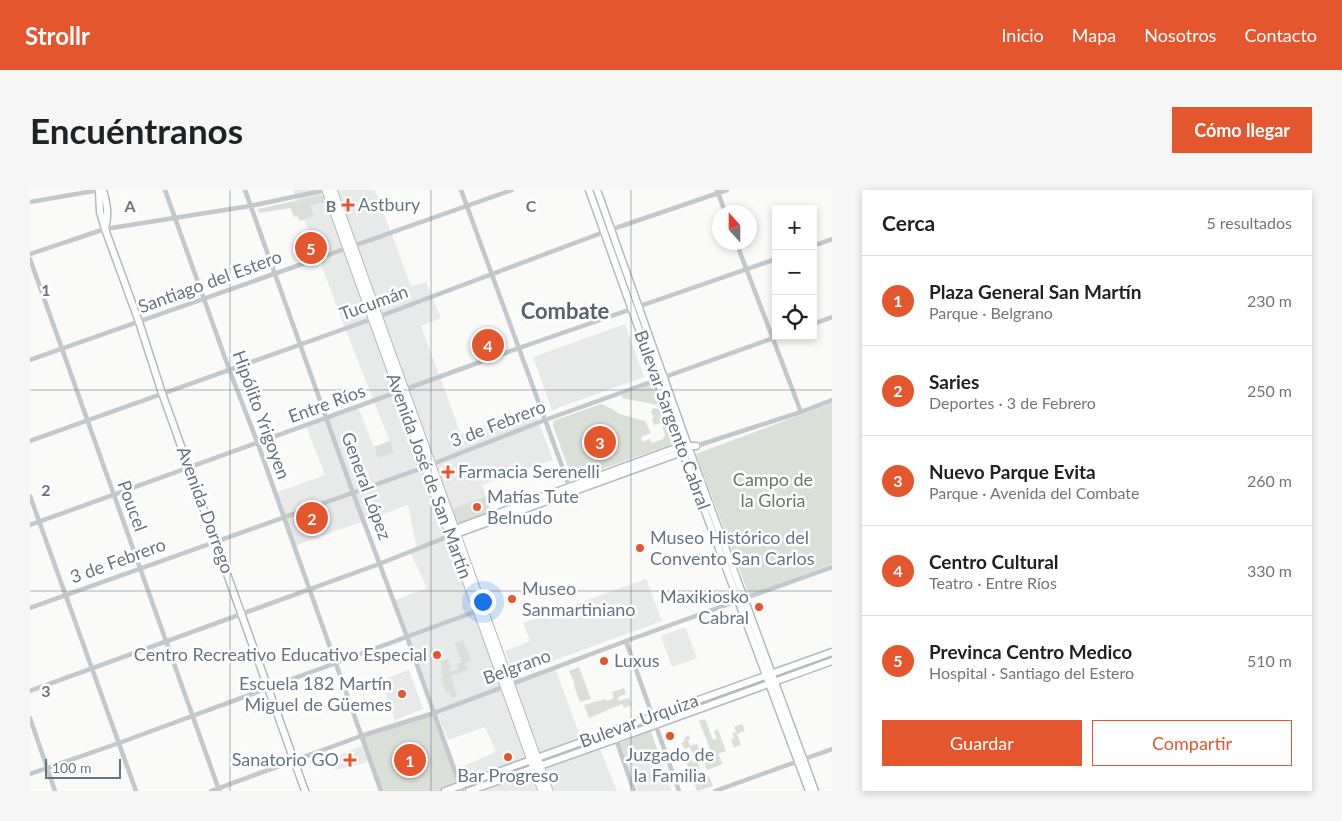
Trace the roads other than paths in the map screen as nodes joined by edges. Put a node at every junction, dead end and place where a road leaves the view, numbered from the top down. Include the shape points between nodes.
1 (99, 190) edge
2 (103, 190) edge
3 (165, 190) edge
4 (245, 190) edge
5 (326, 190) edge
6 (333, 190) edge
7 (461, 190) edge
8 (512, 190) edge
9 (588, 190) edge
10 (597, 190) edge
11 (727, 190) edge
12 (717, 192) edge
13 (106, 200) junction
14 (30, 202) edge
15 (722, 205) edge
16 (250, 206) junction
17 (467, 206) junction
18 (176, 218) junction
19 (105, 230) junction
20 (611, 230) junction
21 (604, 232) junction
22 (832, 240) edge
23 (817, 245) edge
24 (350, 248) junction
25 (739, 250) edge
26 (30, 254) edge
27 (30, 259) edge
28 (772, 260) edge
29 (745, 269) junction
30 (275, 274) junction
31 (492, 274) junction
32 (204, 299) junction
33 (639, 307) junction
34 (632, 310) junction
35 (375, 317) junction
36 (832, 317) edge
37 (139, 322) junction
38 (817, 323) edge
39 (772, 339) joint
40 (772, 340) edge
41 (300, 344) junction
42 (518, 348) junction
43 (61, 349) junction
44 (30, 360) edge
45 (229, 369) junction
46 (660, 379) junction
47 (402, 391) junction
48 (162, 393) junction
49 (832, 400) edge
50 (801, 412) junction
51 (327, 419) junction
52 (87, 420) junction
53 (545, 420) junction
54 (30, 441) edge
55 (258, 444) junction
56 (687, 448) junction
57 (429, 465) junction
58 (189, 468) junction
59 (570, 489) junction
60 (353, 492) junction
61 (113, 495) junction
62 (30, 496) edge
63 (284, 517) junction
64 (39, 522) junction
65 (30, 525) edge
66 (453, 532) junction
67 (216, 541) junction
68 (379, 564) junction
69 (832, 567) edge
70 (140, 568) junction
71 (309, 589) junction
72 (65, 595) junction
73 (741, 600) junction
74 (30, 608) edge
75 (478, 611) junction
76 (242, 613) junction
77 (407, 637) junction
78 (166, 641) junction
79 (626, 641) junction
80 (832, 652) edge
81 (832, 661) edge
82 (335, 664) junction
83 (92, 668) junction
84 (769, 674) junction
85 (772, 682) junction
86 (508, 686) junction
87 (268, 688) junction
88 (30, 691) edge
89 (434, 713) junction
90 (192, 716) junction
91 (653, 717) junction
92 (30, 718) edge
93 (656, 725) junction
94 (362, 736) junction
95 (616, 739) junction
96 (118, 743) junction
97 (832, 749) edge
98 (294, 760) junction
99 (801, 760) junction
100 (535, 763) junction
101 (47, 768) junction
102 (30, 774) edge
103 (461, 788) edge
104 (219, 790) edge
105 (55, 791) edge
106 (136, 791) edge
107 (211, 791) edge
108 (305, 791) edge
109 (381, 791) edge
110 (445, 791) edge
111 (468, 791) edge
112 (542, 791) edge
113 (549, 791) edge
114 (634, 791) edge
115 (678, 791) edge
116 (716, 791) edge
117 (809, 791) edge
118 (815, 791) edge

1 - 13 street
1 - 14 street
1 - 19 main road, Avenida Dorrego
2 - 13 main road, Avenida Dorrego
3 - 18 street, Hipólito Yrigoyen
4 - 16 street, General López
5 - 16 street
5 - 24 main road, Avenida José de San Martín
6 - 24 main road, Avenida José de San Martín
7 - 17 street
8 - 17 street, Santiago del Estero
9 - 21 main road, Bulevar Sargento Cabral
10 - 20 main road, Bulevar Sargento Cabral
11 - 12 street, Tucumán
12 - 15 street
12 - 20 street, Tucumán
13 - 19 main road, Avenida Dorrego via 108,219
16 - 18 street
16 - 30 street, General López
17 - 24 street, Santiago del Estero
17 - 31 street
18 - 19 street
18 - 32 street, Hipólito Yrigoyen
19 - 26 street
19 - 37 main road, Avenida Dorrego
20 - 21 street, Tucumán
20 - 33 main road, Bulevar Sargento Cabral
21 - 31 street, Tucumán
21 - 34 main road, Bulevar Sargento Cabral
22 - 23 street
24 - 30 street, Santiago del Estero
24 - 35 main road, Avenida José de San Martín
25 - 29 street
27 - 43 street, Poucel
28 - 29 street, Entre Ríos
29 - 33 street, Entre Ríos
29 - 39 street
30 - 32 street, Santiago del Estero
30 - 41 street, General López
31 - 35 street, Tucumán
31 - 42 street
32 - 37 street, Santiago del Estero
32 - 45 street, Hipólito Yrigoyen
33 - 34 street, Entre Ríos
33 - 46 main road, Bulevar Sargento Cabral
34 - 42 street, Entre Ríos
34 - 46 main road, Bulevar Sargento Cabral
35 - 41 street, Tucumán
35 - 47 main road, Avenida José de San Martín
36 - 38 street
37 - 43 street, Santiago del Estero
37 - 48 main road, Avenida Dorrego
39 - 46 street, 3 de Febrero
40 - 50 street
41 - 45 street, Tucumán
41 - 51 street, General López
42 - 47 street, Entre Ríos
42 - 53 street
43 - 44 street, Santiago del Estero
43 - 52 street, Poucel
45 - 48 street, Tucumán
45 - 55 street, Hipólito Yrigoyen
46 - 53 street, 3 de Febrero
46 - 56 main road, Bulevar Sargento Cabral
47 - 51 street, Entre Ríos
47 - 57 main road, Avenida José de San Martín
48 - 52 street, Tucumán
48 - 58 main road, Avenida Dorrego
49 - 50 street
50 - 56 street
51 - 55 street, Entre Ríos
51 - 60 street, General López
52 - 54 street, Tucumán
52 - 61 street, Poucel
53 - 57 street, 3 de Febrero
53 - 59 street
55 - 58 street, Entre Ríos
55 - 63 street, Hipólito Yrigoyen
56 - 59 main road
56 - 73 main road, Bulevar Sargento Cabral
57 - 60 street, 3 de Febrero
57 - 66 main road, Avenida José de San Martín
58 - 61 street, Entre Ríos
58 - 67 main road, Avenida Dorrego
59 - 66 main road
60 - 63 street, 3 de Febrero
60 - 68 street, General López
61 - 64 street, Entre Ríos
61 - 70 street, Poucel
62 - 64 street
63 - 67 street, 3 de Febrero
63 - 71 street, Hipólito Yrigoyen
64 - 65 street, Entre Ríos
64 - 72 street
66 - 68 street
66 - 75 main road, Avenida José de San Martín
66 - 86 main road, Avenida José de San Martín
67 - 70 street, 3 de Febrero
67 - 76 main road, Avenida Dorrego
68 - 71 street
68 - 77 street, General López
69 - 73 street, Belgrano
70 - 72 street, 3 de Febrero
70 - 78 street, Poucel
71 - 76 street
71 - 82 street, Hipólito Yrigoyen
72 - 74 street, 3 de Febrero
72 - 83 street
73 - 79 street, Belgrano
73 - 84 main road, Bulevar Sargento Cabral
75 - 77 street
75 - 86 main road, Avenida José de San Martín
76 - 78 street
76 - 87 main road, Avenida Dorrego
77 - 82 street
77 - 89 street, General López
78 - 83 street
78 - 90 street, Poucel
79 - 86 street, Belgrano
79 - 91 street
80 - 84 main road, Bulevar Urquiza
81 - 85 main road, Bulevar Urquiza
82 - 87 street
82 - 94 street, Hipólito Yrigoyen
83 - 88 street
83 - 96 street
84 - 85 main road, Bulevar Sargento Cabral
84 - 91 main road, Bulevar Urquiza
85 - 93 main road, Bulevar Urquiza
85 - 99 main road, Bulevar Sargento Cabral
86 - 89 street, Belgrano
86 - 100 main road, Avenida José de San Martín
87 - 90 street
87 - 98 main road, Avenida Dorrego
89 - 94 street, Belgrano
89 - 103 street, General López
90 - 96 street
90 - 104 street, Poucel
91 - 93 street
91 - 100 main road, Bulevar Urquiza
92 - 101 street
93 - 95 main road, Bulevar Urquiza
93 - 115 street
94 - 98 street, Belgrano
94 - 109 street, Hipólito Yrigoyen
95 - 100 main road, Bulevar Urquiza
95 - 114 street
96 - 101 street
96 - 106 street
97 - 99 street
98 - 104 street, Belgrano
98 - 108 main road, Avenida Dorrego
99 - 116 street
99 - 117 main road, Bulevar Sargento Cabral
99 - 118 main road, Bulevar Sargento Cabral
100 - 103 main road, Bulevar Urquiza
100 - 111 main road, Bulevar Urquiza
100 - 112 main road, Avenida José de San Martín
100 - 113 main road, Avenida José de San Martín
101 - 102 street
101 - 105 street
103 - 110 main road, Bulevar Urquiza
104 - 107 street, Belgrano

